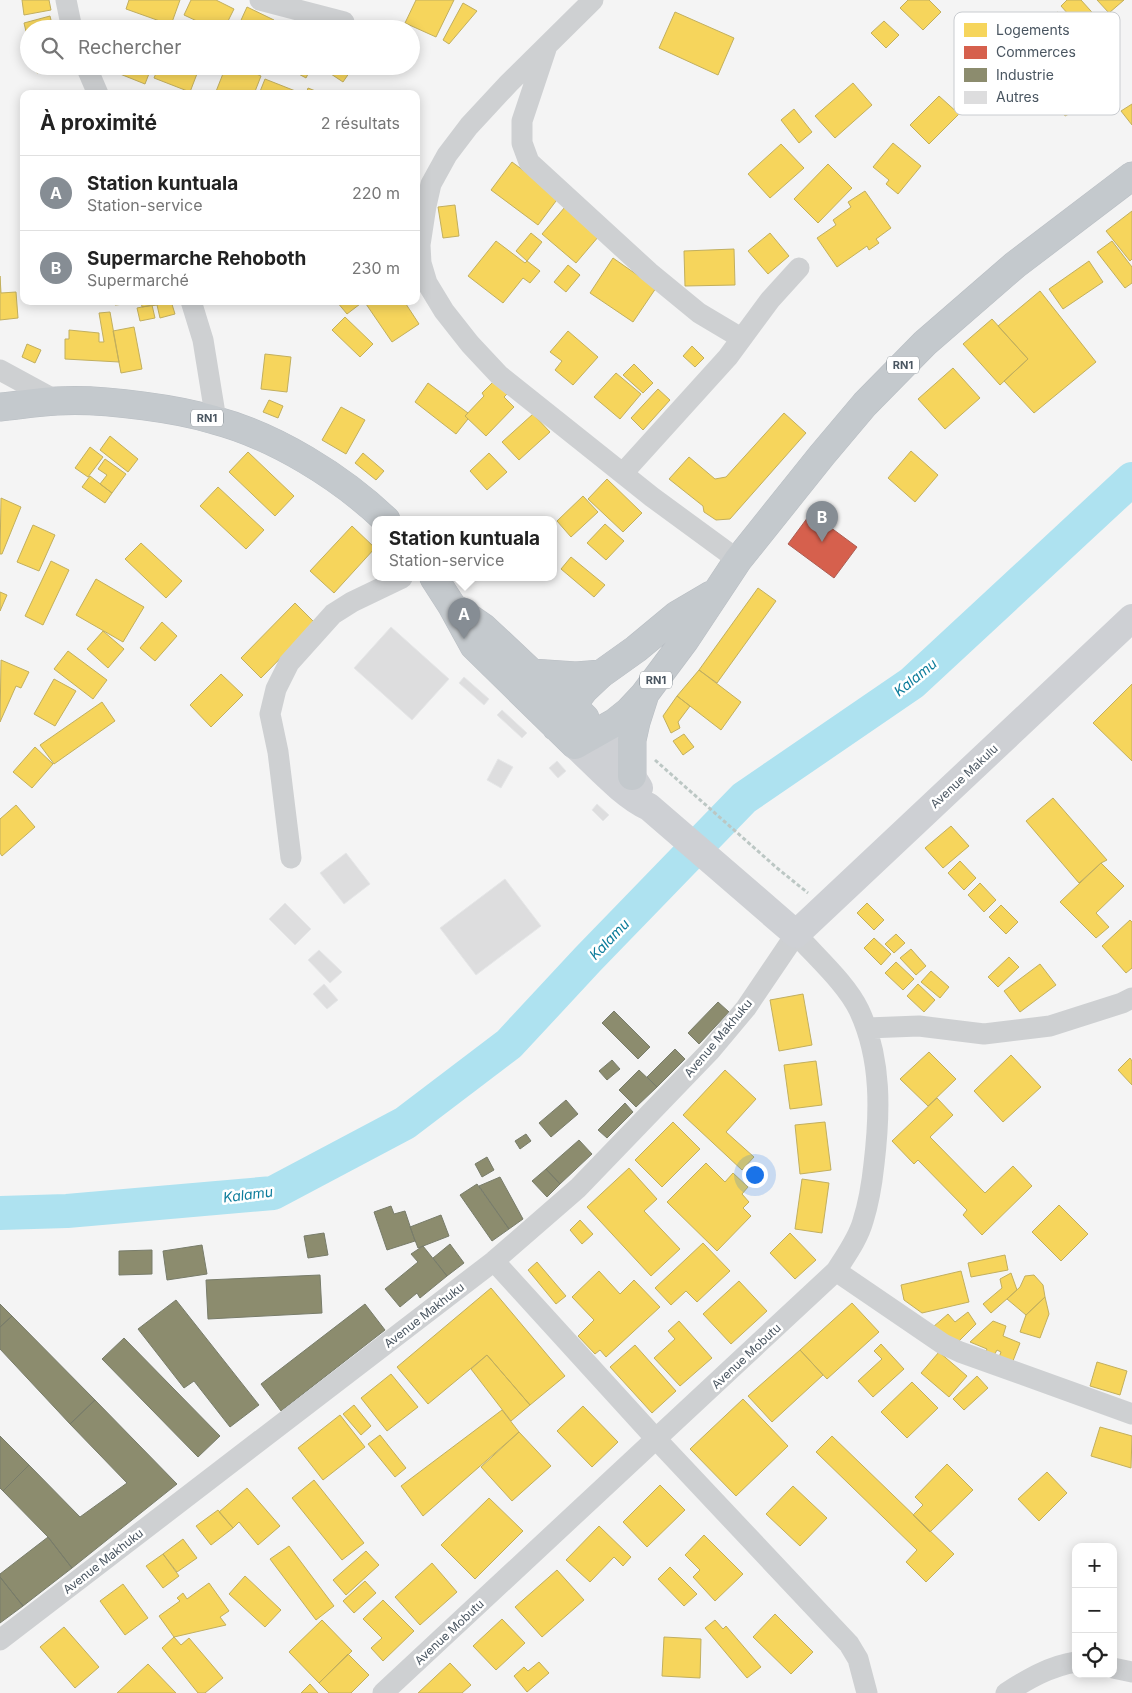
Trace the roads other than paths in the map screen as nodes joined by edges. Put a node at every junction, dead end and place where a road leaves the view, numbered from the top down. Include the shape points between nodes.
1 (66, 0) edge
2 (260, 0) edge
3 (593, 0) edge
4 (70, 20) edge
5 (336, 20) edge
6 (547, 46) junction
7 (90, 75) edge
8 (96, 90) edge
9 (1132, 176) edge
10 (420, 234) edge
11 (420, 257) edge
12 (800, 268) dead end
13 (192, 305) edge
14 (741, 338) junction
15 (0, 370) edge
16 (57, 401) junction
17 (0, 407) edge
18 (216, 420) junction
19 (622, 473) junction
20 (382, 516) edge
21 (738, 560) junction
22 (396, 581) edge
23 (436, 581) edge
24 (715, 593) junction
25 (452, 606) junction
26 (1132, 618) edge
27 (532, 673) junction
28 (601, 674) junction
29 (644, 695) junction
30 (568, 726) junction
31 (598, 732) junction
32 (632, 776) junction
33 (655, 812) junction
34 (291, 858) dead end
35 (796, 934) junction
36 (1132, 998) edge
37 (867, 1028) junction
38 (494, 1261) junction
39 (836, 1271) junction
40 (1132, 1414) edge
41 (657, 1440) junction
42 (0, 1640) edge
43 (1072, 1663) edge
44 (1117, 1669) edge
45 (1132, 1672) edge
46 (383, 1693) edge
47 (867, 1693) edge
48 (1006, 1693) edge

1 - 4 street
2 - 5 street
3 - 6 street
6 - 10 street via 502,90 447,155 431,184
6 - 14 street via 522,121 522,143 529,162 648,272 700,313
7 - 8 street
9 - 21 highway, RN1 via 1015,265 925,343 865,404
11 - 19 street via 427,283 470,344 499,375
12 - 14 street
13 - 18 street via 203,340
14 - 19 street via 728,357
15 - 16 street
16 - 17 highway, RN1
16 - 18 highway, RN1 via 120,403
18 - 20 highway, RN1 via 283,447 366,501
19 - 21 street
21 - 24 highway, RN1
22 - 34 street via 333,614 289,663 276,689 270,714
23 - 25 highway
24 - 28 highway, RN1 via 677,615
24 - 29 highway, RN1
25 - 27 highway via 484,628
25 - 30 highway via 474,646
26 - 35 main road, Avenue Makulu
27 - 28 highway
27 - 30 highway
28 - 30 highway, RN1 via 584,690
29 - 31 highway, RN1 via 629,711
29 - 32 highway via 632,740
30 - 31 highway
30 - 33 main road via 640,803
31 - 32 main road
32 - 33 main road
33 - 35 main road
35 - 37 street, Avenue Mobutu via 842,985
35 - 38 street, Avenue Makhuku via 746,1008 710,1051 578,1188
36 - 37 street via 1041,1028 984,1034 919,1026
37 - 39 street, Avenue Mobutu via 879,1098 870,1194 863,1222
38 - 41 street
38 - 42 street, Avenue Makhuku
39 - 40 street via 943,1344
39 - 41 street, Avenue Mobutu
41 - 46 street, Avenue Mobutu
41 - 47 street via 849,1644 858,1659
43 - 48 street via 1040,1673
44 - 45 street

